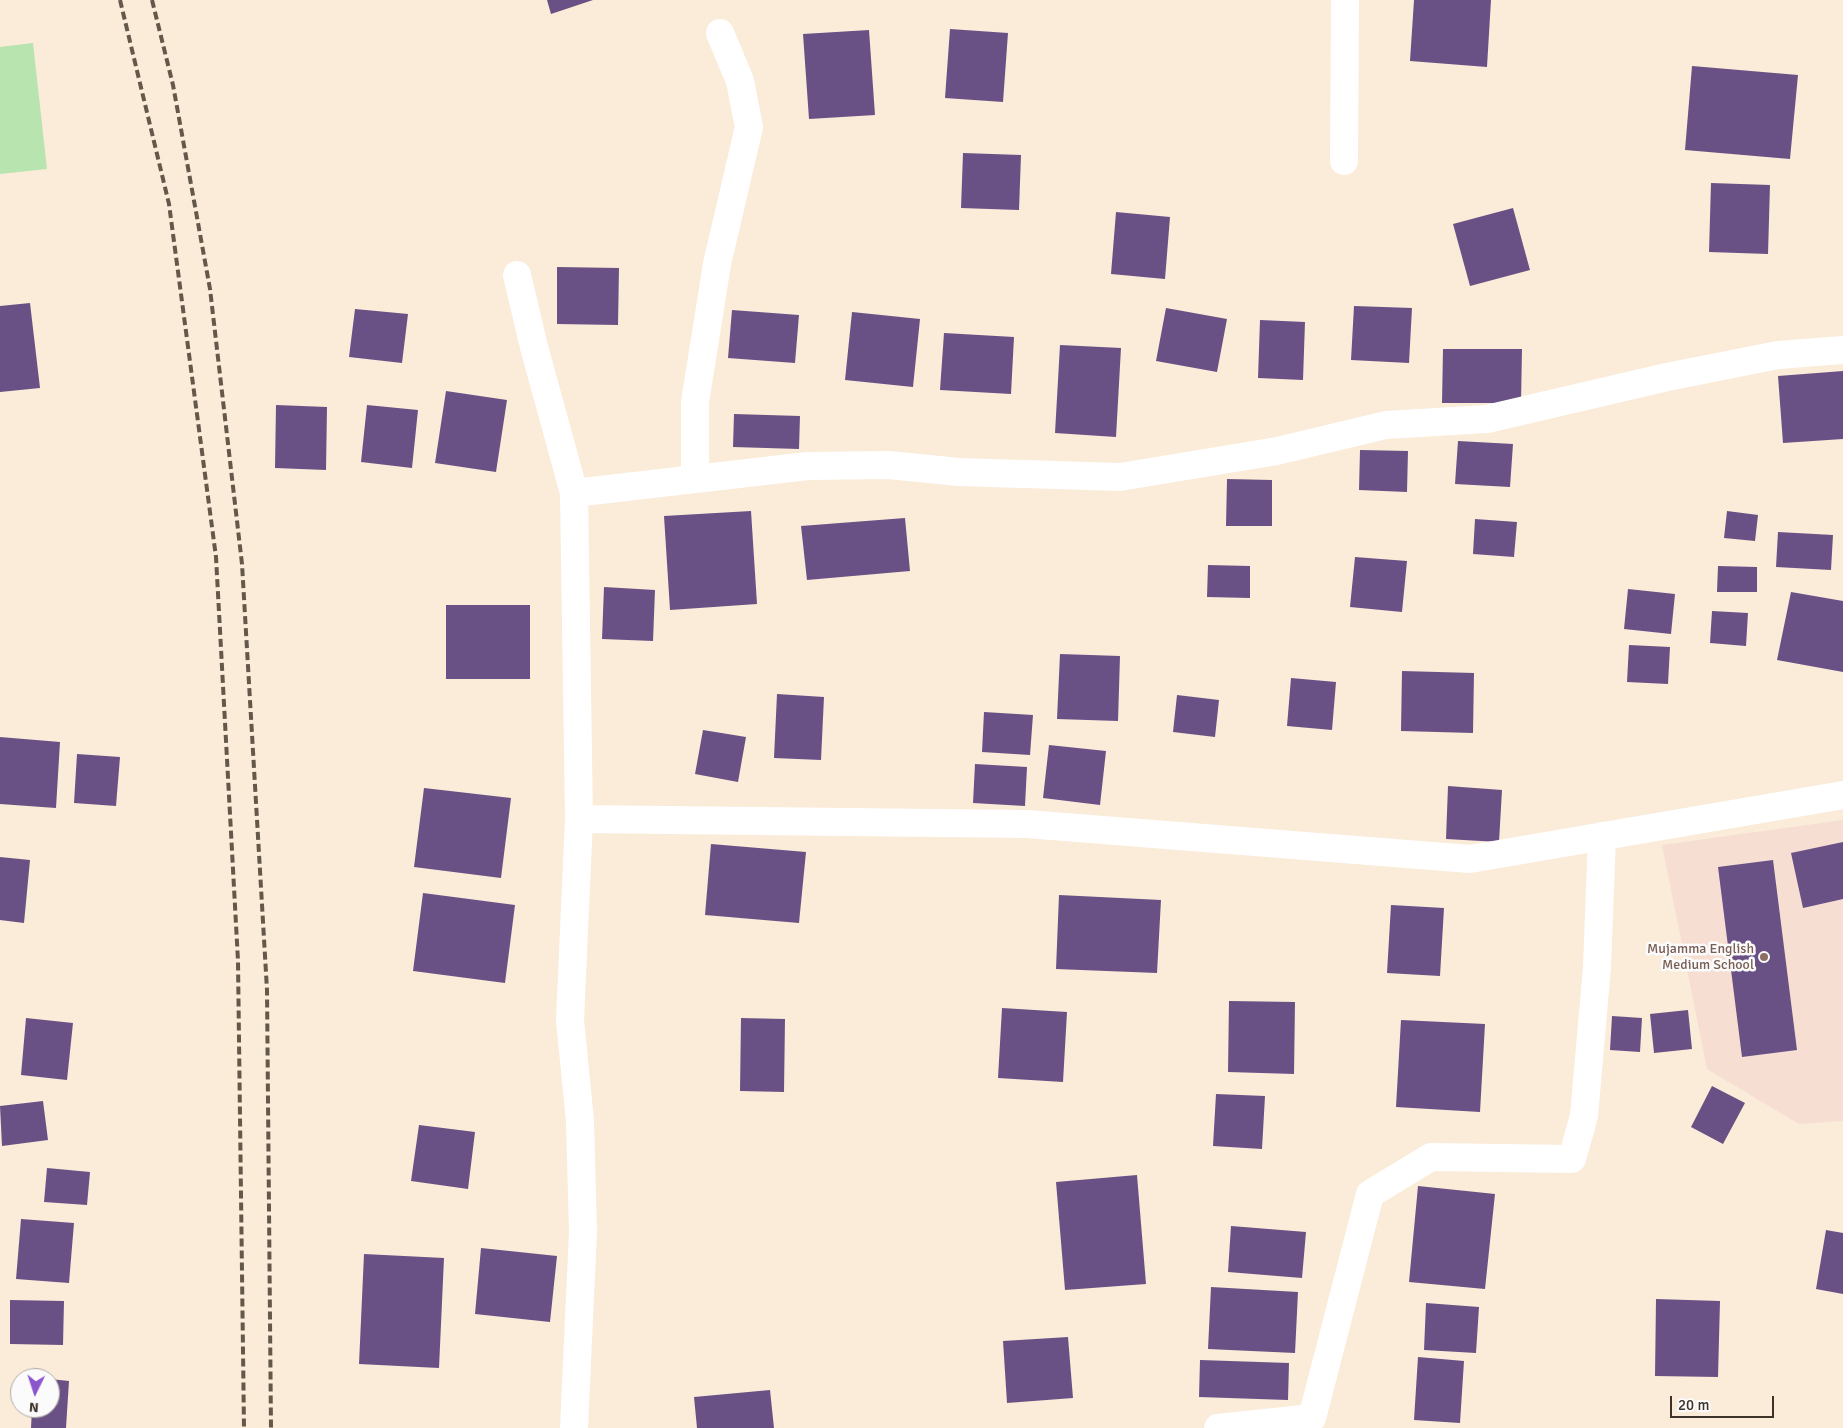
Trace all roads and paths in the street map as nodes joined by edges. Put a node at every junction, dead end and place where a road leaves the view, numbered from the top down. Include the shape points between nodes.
1 (1345, 0) edge
2 (720, 33) dead end
3 (1344, 161) dead end
4 (517, 275) dead end
5 (1843, 350) edge
6 (694, 478) junction
7 (574, 493) junction
8 (1843, 795) edge
9 (579, 819) junction
10 (1602, 836) junction
11 (574, 1428) edge
12 (1218, 1428) edge

1 - 3 street
2 - 6 street via 740,81 749,127 717,264 695,402
4 - 7 street
5 - 6 street via 1769,357 1666,377 1487,419 1386,425 1277,451 1120,477 959,472 889,465 808,466
6 - 7 street
7 - 9 street
8 - 10 street
9 - 10 street via 1027,824 1470,858
9 - 11 street via 570,1020 580,1121 583,1231
10 - 12 street via 1597,967 1584,1116 1572,1159 1431,1157 1370,1194 1312,1418

